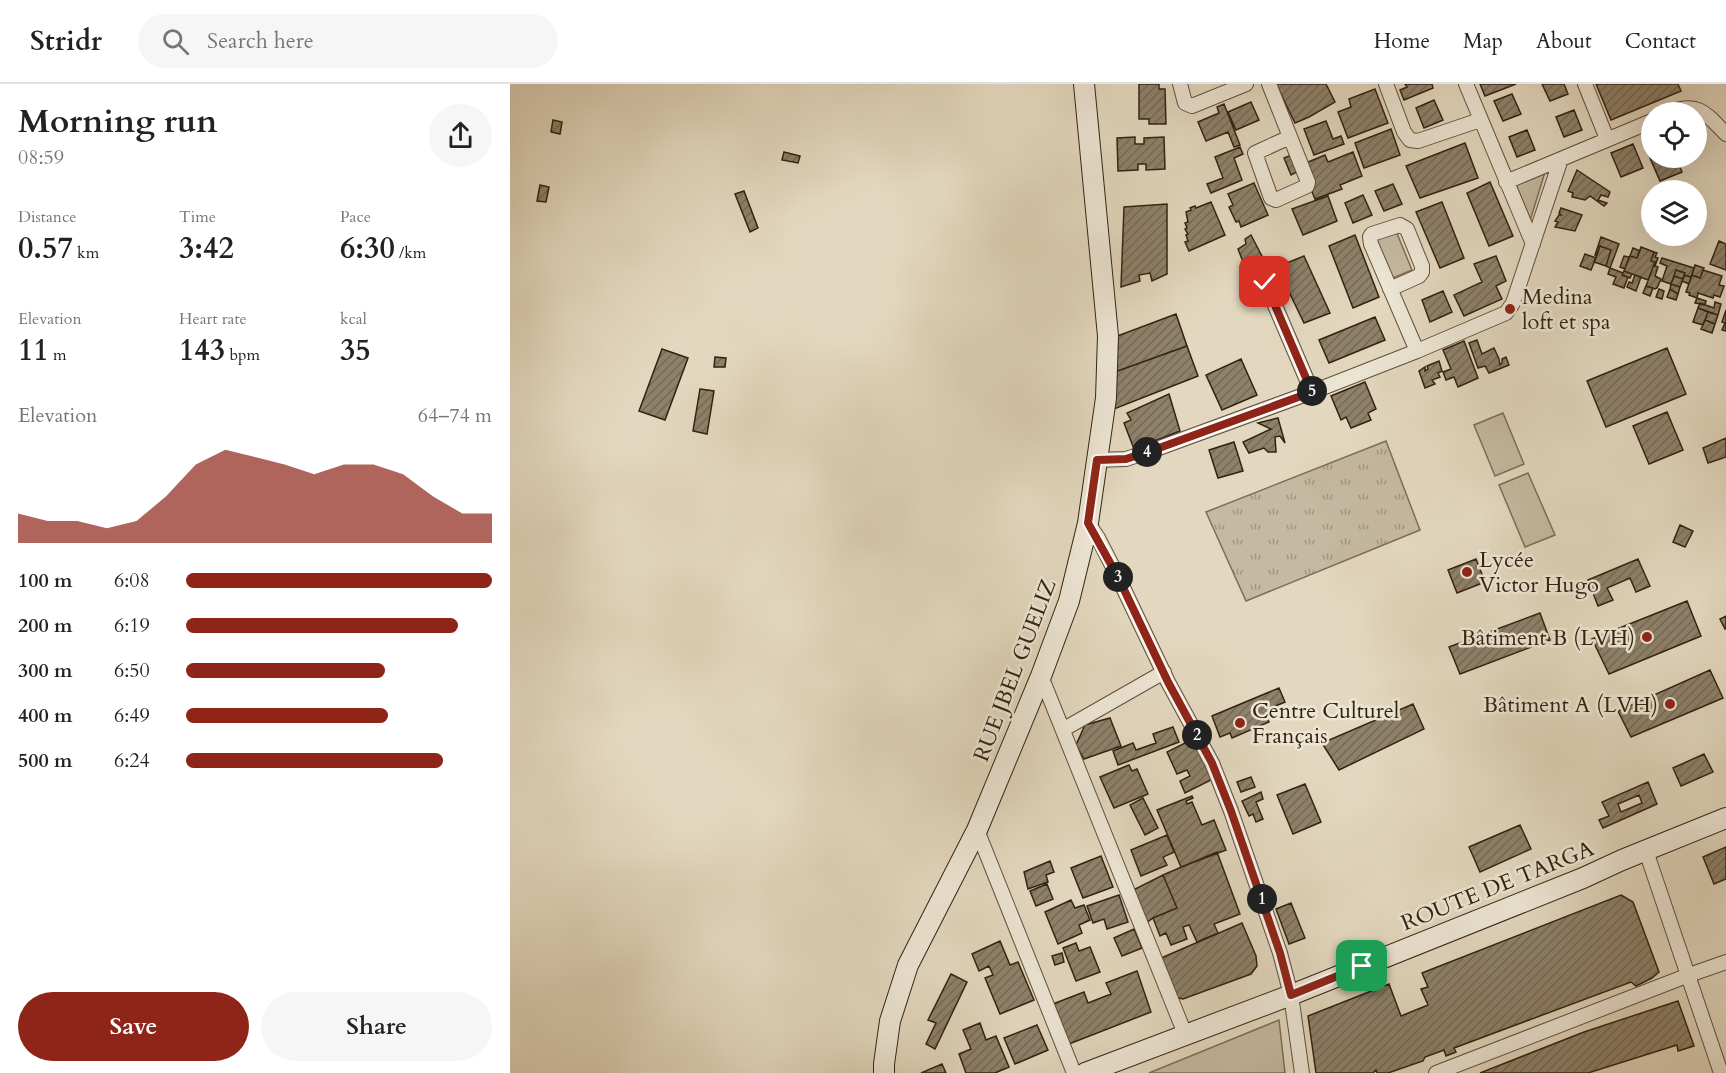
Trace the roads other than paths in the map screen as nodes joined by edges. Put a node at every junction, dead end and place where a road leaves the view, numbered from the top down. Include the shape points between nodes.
1 (1084, 84) edge
2 (1180, 84) edge
3 (1246, 84) edge
4 (1269, 84) edge
5 (1386, 84) edge
6 (1466, 84) edge
7 (1585, 84) edge
8 (1707, 115) edge
9 (1480, 120) junction
10 (1641, 125) edge
11 (1726, 134) edge
12 (1290, 137) junction
13 (1607, 139) junction
14 (1561, 159) junction
15 (1506, 182) junction
16 (1533, 244) junction
17 (1265, 282) dead end
18 (1390, 289) junction
19 (1416, 351) junction
20 (1312, 392) junction
21 (1097, 460) junction
22 (1088, 523) junction
23 (1164, 672) junction
24 (1041, 676) junction
25 (1064, 729) junction
26 (1726, 818) edge
27 (977, 830) junction
28 (1646, 851) junction
29 (1726, 962) edge
30 (1689, 975) junction
31 (1291, 995) junction
32 (1185, 1034) junction
33 (884, 1073) edge
34 (1074, 1073) edge
35 (1085, 1073) edge
36 (1302, 1073) edge
37 (1436, 1073) edge
38 (1721, 1073) edge

1 - 21 street, RUE JBEL GUELIZ via 1108,336 1106,398
2 - 3 street via 1185,103 1192,106
4 - 12 street
5 - 9 street via 1410,140 1418,141
6 - 9 street
7 - 13 street
8 - 11 street
9 - 15 street
10 - 13 street
12 - 12 street via 1308,184 1274,200 1255,153
13 - 14 street
14 - 15 street
14 - 16 street
15 - 16 street
16 - 19 street via 1510,308
17 - 20 street
18 - 18 street via 1370,237 1400,225 1407,229 1422,272
18 - 19 street
19 - 20 street
20 - 21 street via 1126,459
21 - 22 street, RUE JBEL GUELIZ
22 - 23 street
22 - 24 street, RUE JBEL GUELIZ via 1070,601
23 - 25 street
23 - 31 street via 1216,772
24 - 25 street
24 - 27 street, RUE JBEL GUELIZ
25 - 32 street
26 - 28 street, ROUTE DE TARGA
27 - 33 street, RUE JBEL GUELIZ via 908,965 890,1021
27 - 34 street
28 - 30 street
28 - 31 street, ROUTE DE TARGA
29 - 30 street
30 - 37 street
30 - 38 street
31 - 32 street, ROUTE DE TARGA
31 - 36 street
32 - 35 street, ROUTE DE TARGA

